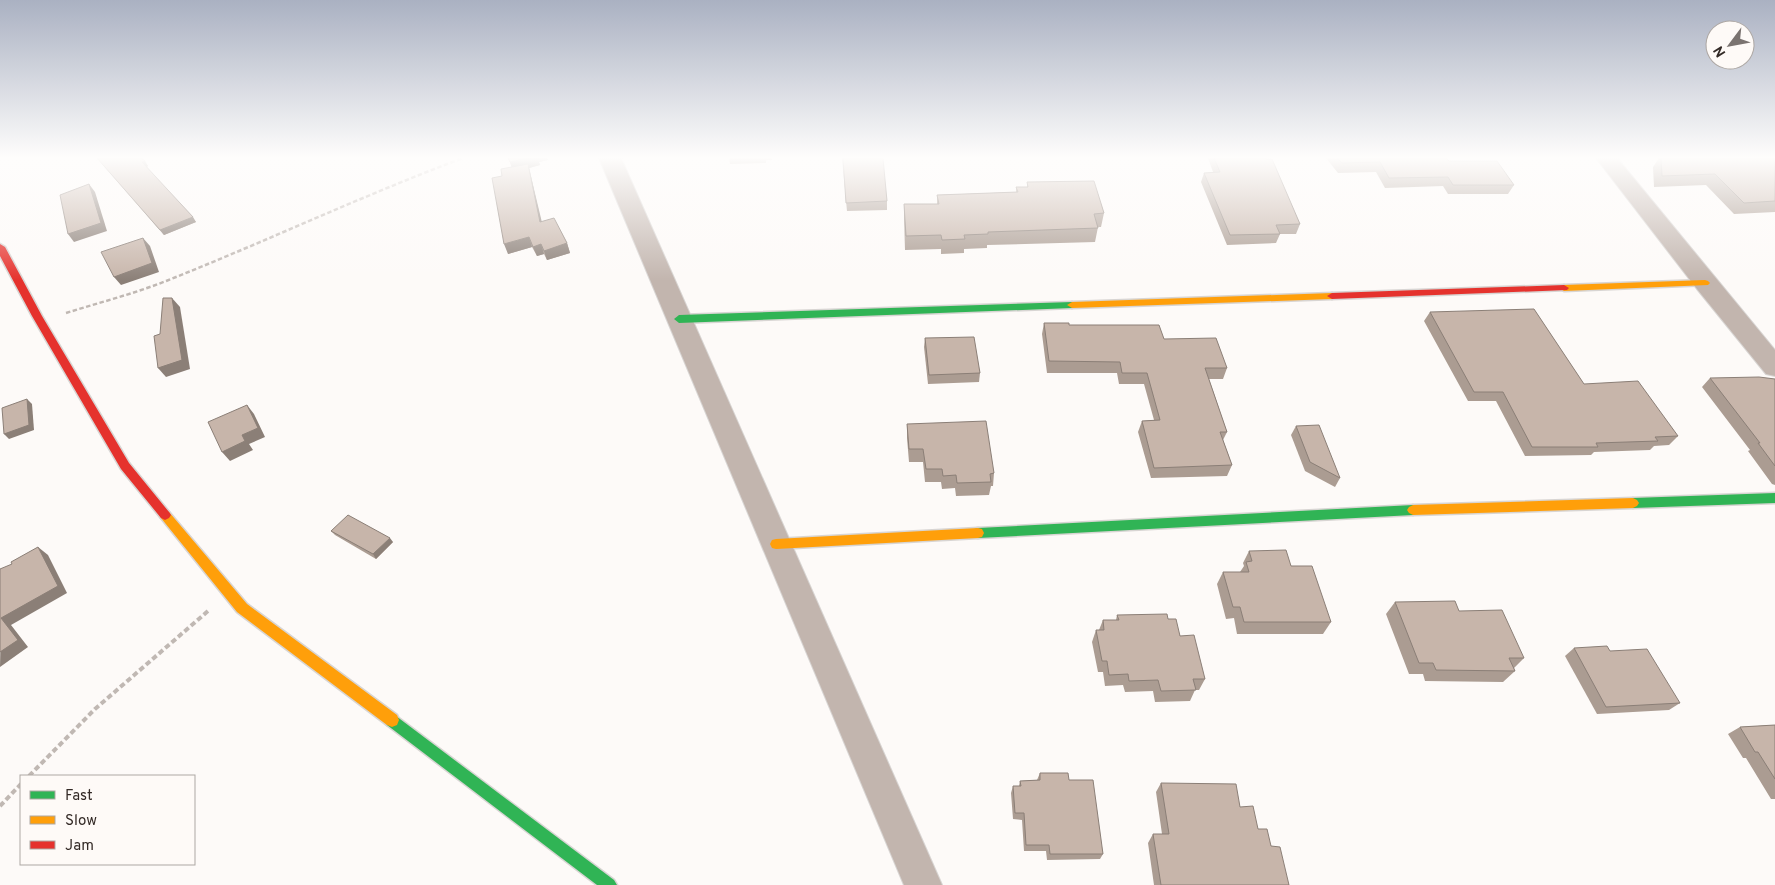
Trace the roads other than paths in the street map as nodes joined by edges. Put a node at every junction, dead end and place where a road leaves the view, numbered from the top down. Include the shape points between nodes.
1 (628, 199) edge
2 (1639, 199) edge
3 (0, 246) edge
4 (1705, 283) junction
5 (680, 319) junction
6 (1775, 367) edge
7 (1775, 498) edge
8 (776, 544) junction
9 (609, 885) edge
10 (923, 885) edge

1 - 5 street
2 - 4 street
3 - 9 street via 125,466 242,608
4 - 5 street
4 - 6 street
5 - 8 street
7 - 8 street via 1376,510
8 - 10 street

